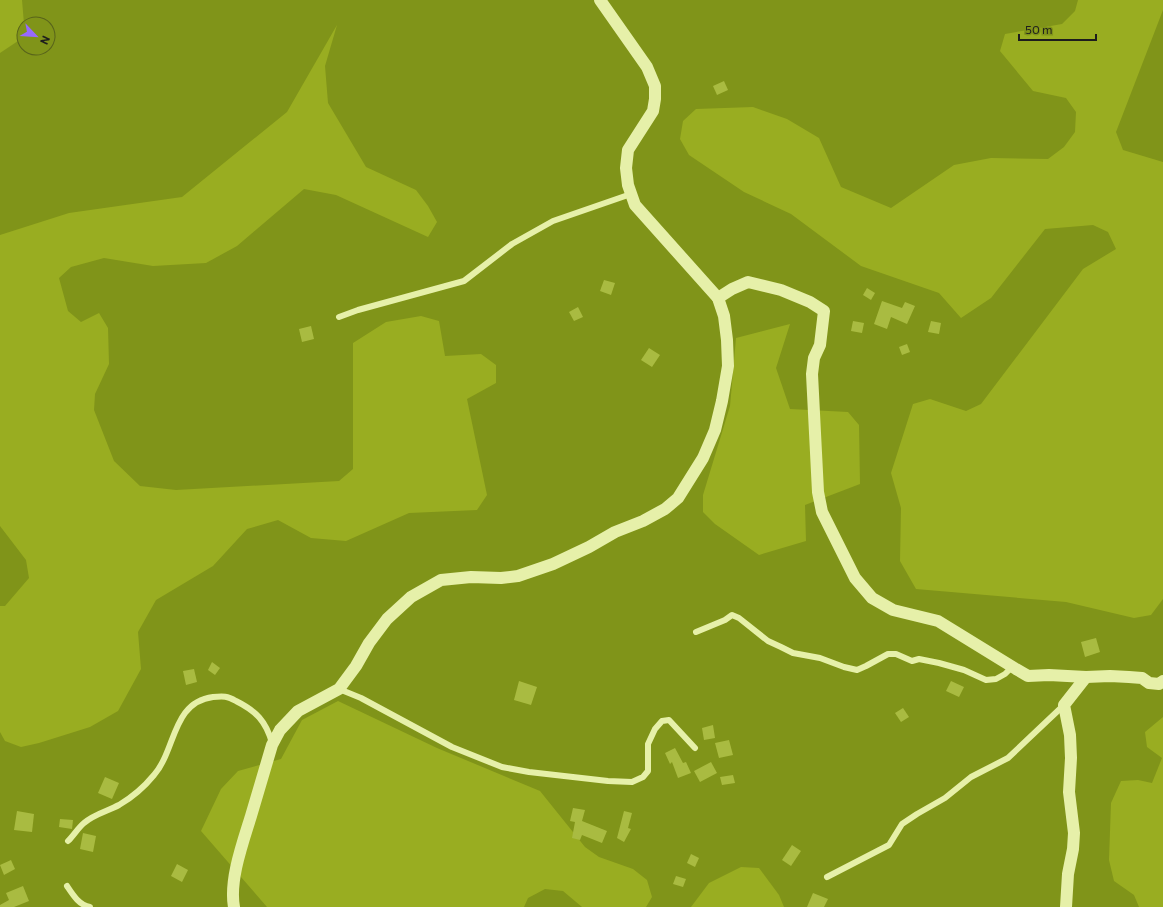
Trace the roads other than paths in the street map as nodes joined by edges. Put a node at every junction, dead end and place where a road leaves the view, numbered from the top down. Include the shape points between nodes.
1 (600, 0) edge
2 (631, 194) junction
3 (718, 298) junction
4 (338, 317) dead end
5 (696, 632) dead end
6 (1012, 667) junction
7 (1086, 677) junction
8 (1163, 681) edge
9 (339, 689) junction
10 (1064, 705) junction
11 (272, 745) junction
12 (695, 748) dead end
13 (68, 841) dead end
14 (827, 877) dead end
15 (67, 886) dead end
16 (90, 907) edge
17 (234, 907) edge
18 (1066, 907) edge

1 - 2 street via 647,67 655,86 653,111 628,150 626,168
2 - 3 street via 635,205 648,221
2 - 4 lane via 553,221 512,244 464,281
3 - 6 street via 748,282 781,290 824,311 820,345 814,358 812,374 818,492 822,512 854,578 872,598 894,610 938,621
3 - 9 street via 728,340 728,366 722,401 715,430 703,458 678,498 665,509 643,521 615,532 553,564 518,576 441,580 411,597 387,619
5 - 6 lane via 732,615 768,641 793,653 820,658 857,670 888,654 912,661 919,659 939,662 986,680 996,679
6 - 7 street via 1028,676 1049,674
7 - 8 street via 1142,678 1149,683 1159,684
7 - 10 street
9 - 11 street via 298,711 280,730
9 - 12 lane via 361,698 452,747 502,767 529,772 632,782 643,777 648,771 648,744 662,721 669,720
10 - 14 lane via 1008,758 972,777 945,798 902,824 890,845
10 - 18 street via 1070,735 1068,792 1074,833
11 - 13 lane via 268,730 258,714 226,696 204,698 187,710 174,731 163,762 154,775 120,805 85,822
11 - 17 street via 239,854 234,883
15 - 16 lane via 76,899

